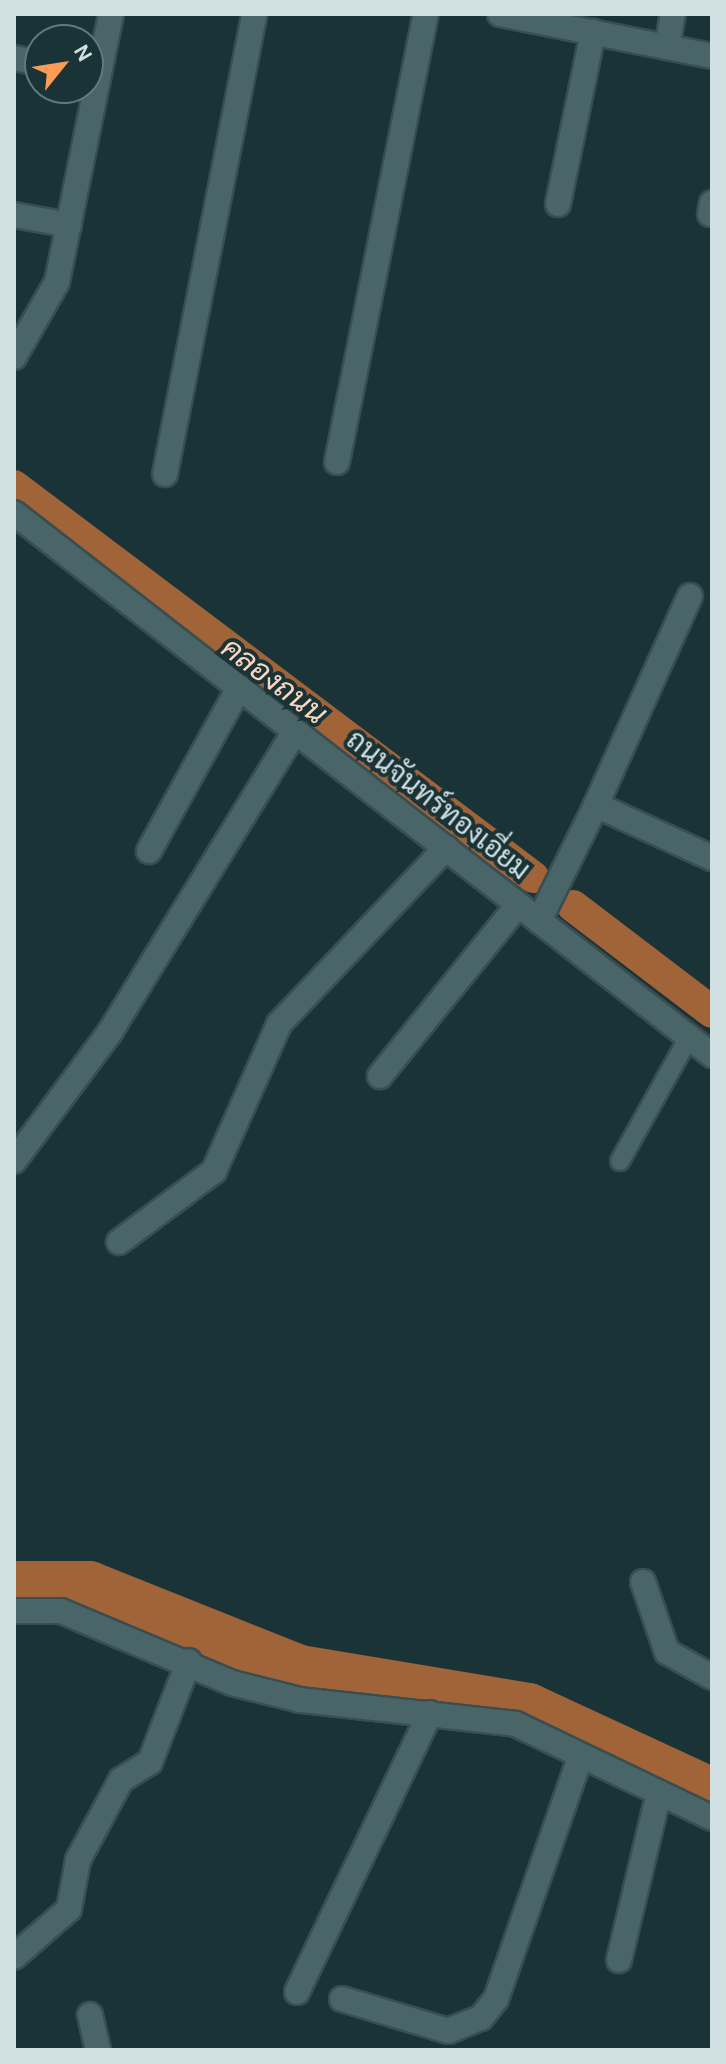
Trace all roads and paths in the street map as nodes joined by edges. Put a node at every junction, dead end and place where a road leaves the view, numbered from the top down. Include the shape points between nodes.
1 (111, 14) edge
2 (254, 14) edge
3 (426, 14) edge
4 (673, 14) edge
5 (508, 15) edge
6 (593, 32) junction
7 (104, 38) edge
8 (667, 47) junction
9 (712, 56) edge
10 (89, 104) edge
11 (558, 204) dead end
12 (14, 215) edge
13 (69, 225) junction
14 (14, 357) edge
15 (337, 462) dead end
16 (165, 474) dead end
17 (14, 513) edge
18 (690, 596) dead end
19 (239, 688) junction
20 (295, 731) junction
21 (596, 805) junction
22 (446, 848) junction
23 (149, 851) dead end
24 (712, 858) edge
25 (518, 905) junction
26 (539, 921) junction
27 (689, 1037) junction
28 (712, 1055) edge
29 (380, 1076) dead end
30 (14, 1161) edge
31 (620, 1161) dead end
32 (119, 1242) dead end
33 (643, 1582) dead end
34 (14, 1611) edge
35 (189, 1661) junction
36 (712, 1677) edge
37 (430, 1713) junction
38 (580, 1758) junction
39 (658, 1796) junction
40 (712, 1818) edge
41 (14, 1957) edge
42 (619, 1960) dead end
43 (297, 1992) dead end
44 (342, 1999) dead end
45 (90, 2015) dead end
46 (98, 2050) edge

1 - 7 street
2 - 16 street
3 - 15 street
4 - 8 street
5 - 6 street
6 - 8 street
6 - 11 street
8 - 9 street
10 - 13 street
12 - 13 street
13 - 14 street via 57,282
17 - 19 street, ถนนจันทร์ทองเอี่ยม
18 - 21 street
19 - 20 street, ถนนจันทร์ทองเอี่ยม
19 - 23 street
20 - 22 street, ถนนจันทร์ทองเอี่ยม
20 - 30 street via 110,1032
21 - 24 street
21 - 26 street
22 - 25 street, ถนนจันทร์ทองเอี่ยม
22 - 32 street via 279,1024 214,1171
25 - 26 street, ถนนจันทร์ทองเอี่ยม
25 - 29 street
26 - 27 street, ถนนจันทร์ทองเอี่ยม
27 - 28 street, ถนนจันทร์ทองเอี่ยม
27 - 31 lane
33 - 36 street via 667,1652
34 - 35 street via 61,1611
35 - 37 street via 232,1683 300,1700
35 - 41 street via 150,1762 121,1780 78,1860 69,1909
37 - 38 street via 516,1724
37 - 43 street
38 - 39 street
38 - 44 street via 496,1999 481,2018 448,2031
39 - 40 street
39 - 42 street
45 - 46 street

